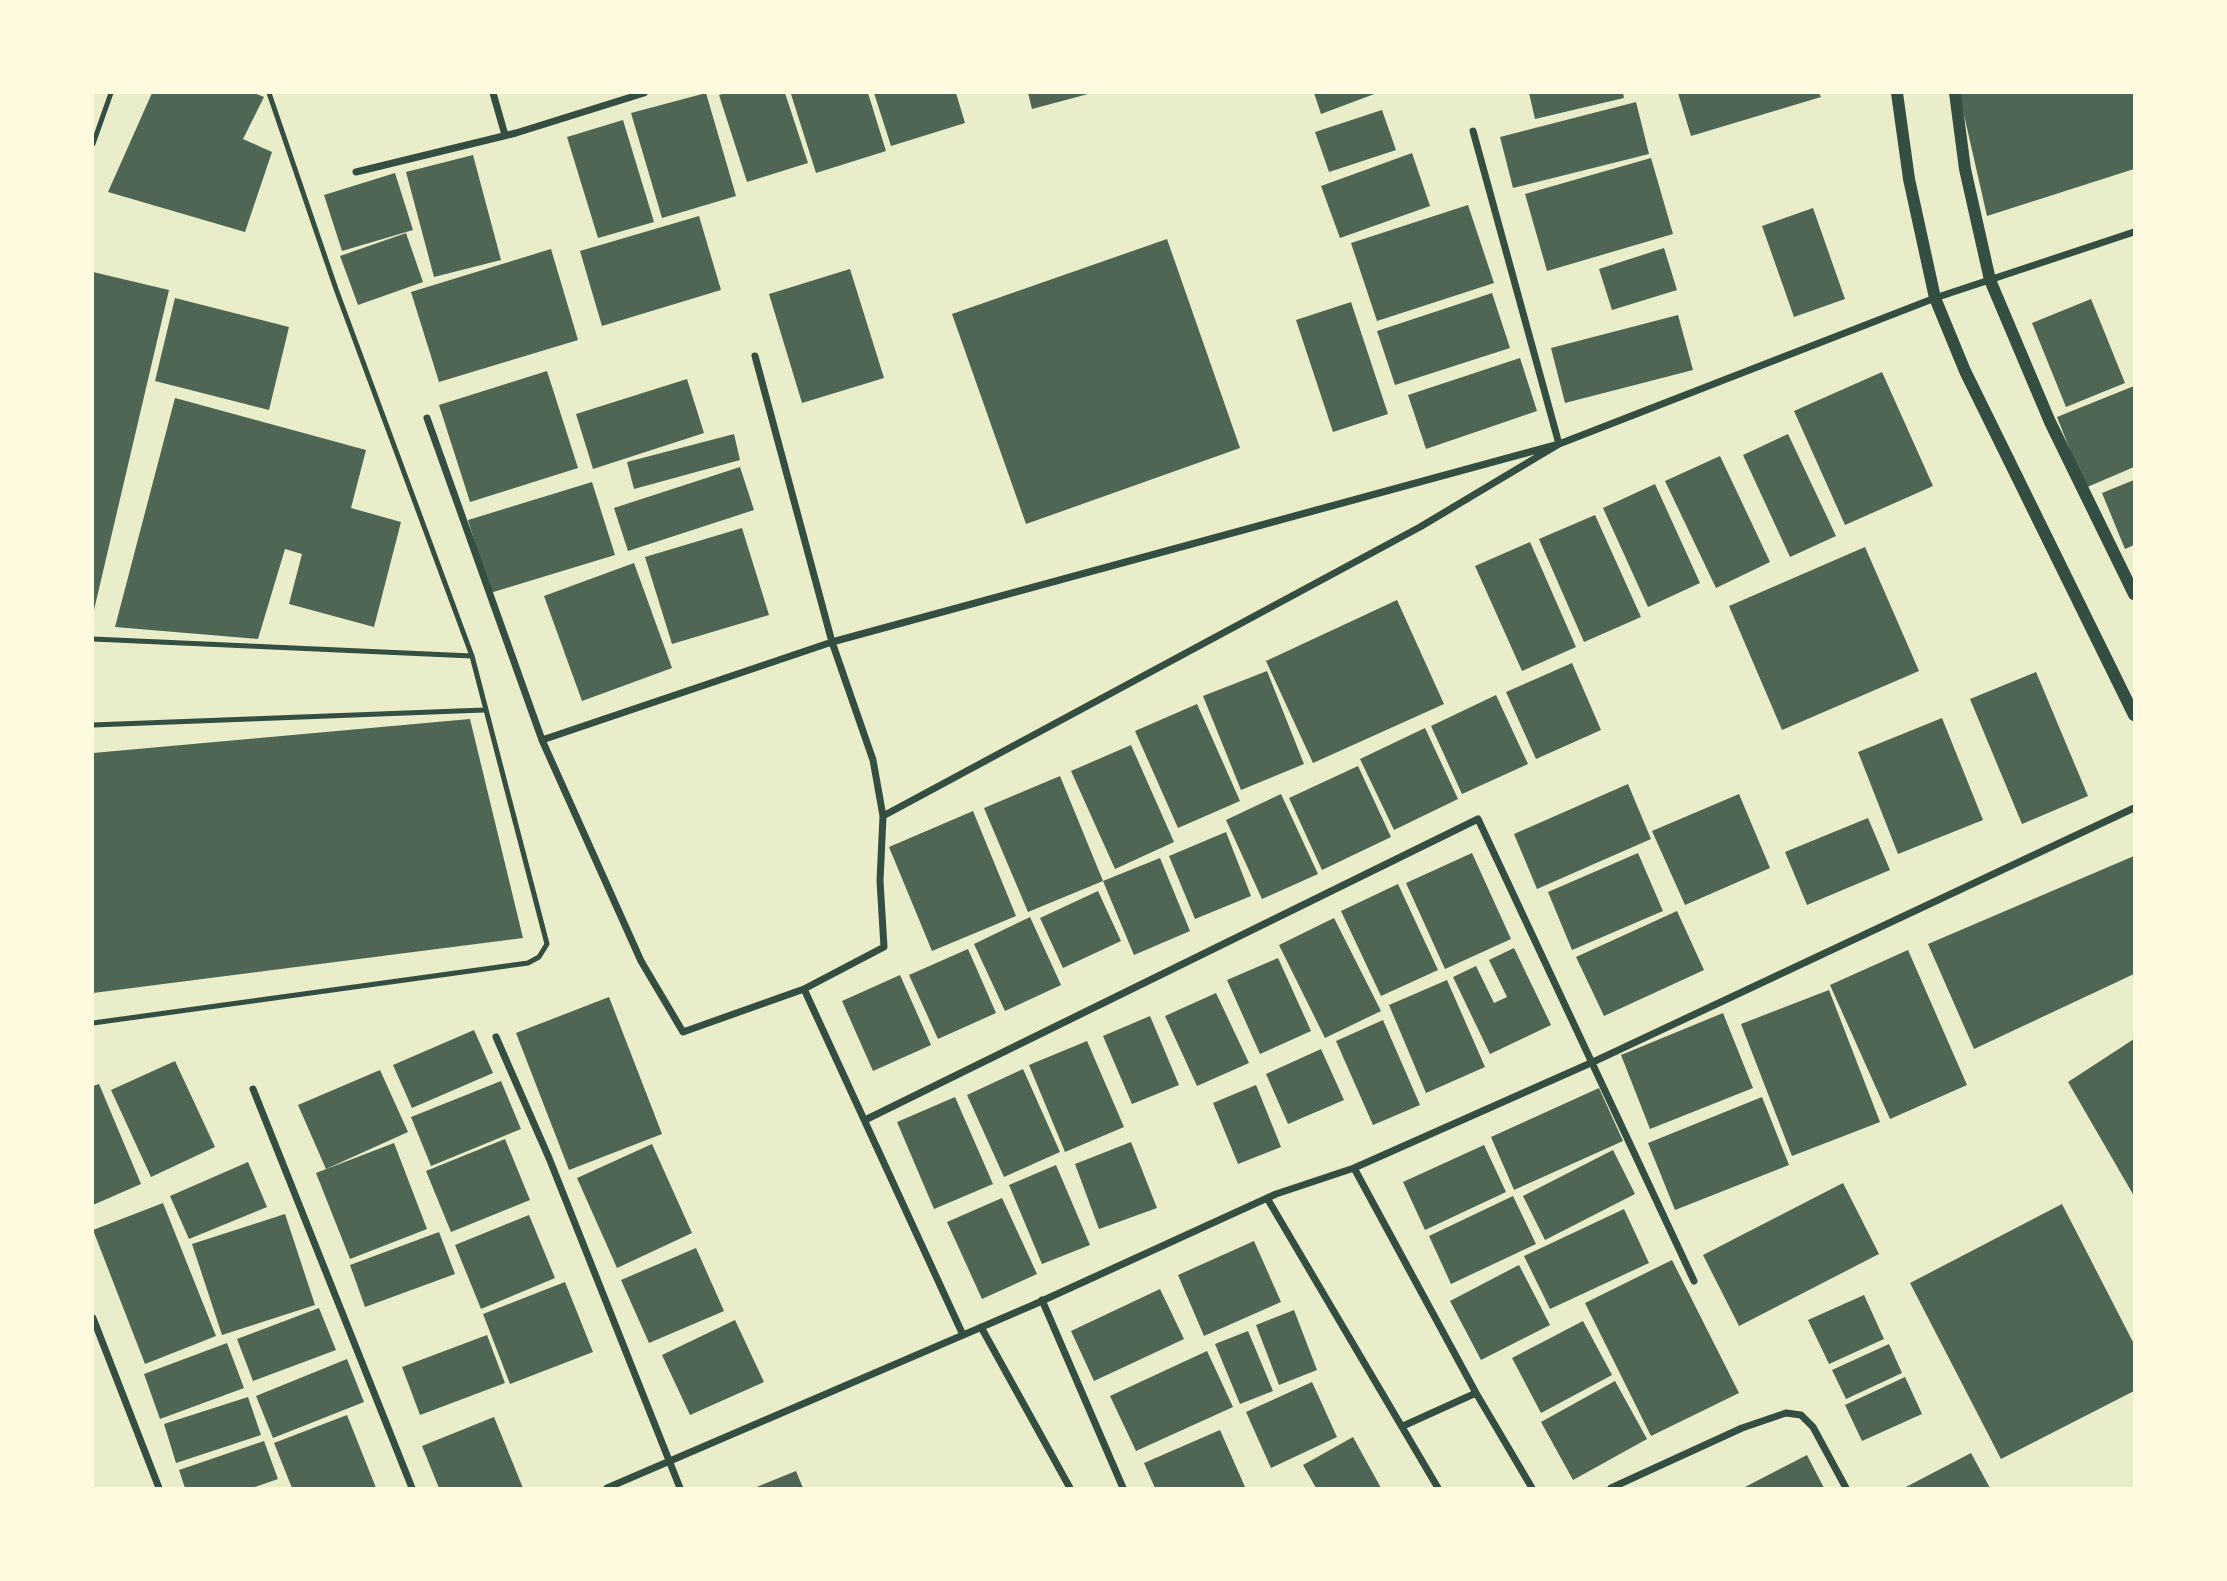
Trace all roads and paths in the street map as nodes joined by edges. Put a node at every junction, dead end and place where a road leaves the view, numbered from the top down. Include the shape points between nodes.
1 (111, 93) edge
2 (269, 93) edge
3 (493, 93) edge
4 (644, 93) edge
5 (1897, 93) edge
6 (1955, 93) edge
7 (1473, 131) dead end
8 (505, 135) junction
9 (93, 144) edge
10 (356, 172) dead end
11 (2134, 232) edge
12 (1990, 279) junction
13 (1935, 298) junction
14 (755, 356) dead end
15 (427, 418) dead end
16 (1559, 444) junction
17 (2134, 594) edge
18 (93, 639) edge
19 (832, 642) junction
20 (472, 656) junction
21 (484, 710) junction
22 (2134, 715) edge
23 (93, 725) edge
24 (542, 740) junction
25 (2134, 808) edge
26 (883, 816) junction
27 (804, 989) junction
28 (93, 1023) edge
29 (496, 1037) dead end
30 (1593, 1062) junction
31 (253, 1089) dead end
32 (865, 1120) junction
33 (1354, 1168) junction
34 (1267, 1198) junction
35 (1694, 1281) dead end
36 (1042, 1300) junction
37 (93, 1318) edge
38 (981, 1327) junction
39 (964, 1335) junction
40 (1476, 1393) junction
41 (1403, 1426) junction
42 (668, 1462) junction
43 (159, 1488) edge
44 (412, 1488) edge
45 (607, 1488) edge
46 (680, 1488) edge
47 (1070, 1488) edge
48 (1123, 1488) edge
49 (1438, 1488) edge
50 (1532, 1488) edge
51 (1611, 1488) edge
52 (1846, 1488) edge

1 - 9 lane
2 - 20 lane
3 - 8 street
4 - 8 street
5 - 13 street via 1909,179
6 - 12 street via 1965,169
7 - 16 street
8 - 10 street
11 - 12 street
12 - 13 street
12 - 17 street via 2050,422
13 - 16 street
13 - 22 street via 1965,371
14 - 19 street
15 - 24 street
16 - 19 street
16 - 26 street via 1420,527
18 - 20 lane
19 - 24 street
19 - 26 street via 873,760
20 - 21 lane
21 - 23 lane
21 - 28 lane via 547,944 540,957 528,963
24 - 27 street via 641,961 682,1032
25 - 30 street
26 - 27 street via 884,947
27 - 32 street
29 - 42 street via 549,1158
30 - 32 street via 1478,819
30 - 33 street
30 - 35 street
31 - 44 street
32 - 39 street
33 - 34 street
33 - 40 street
34 - 36 street
34 - 41 street
36 - 38 street
36 - 48 street
37 - 43 street
38 - 39 street
38 - 47 street
39 - 42 street
40 - 41 street
40 - 50 street
41 - 49 street
42 - 45 street
42 - 46 street
51 - 52 street via 1742,1428 1786,1413 1801,1415 1813,1427

